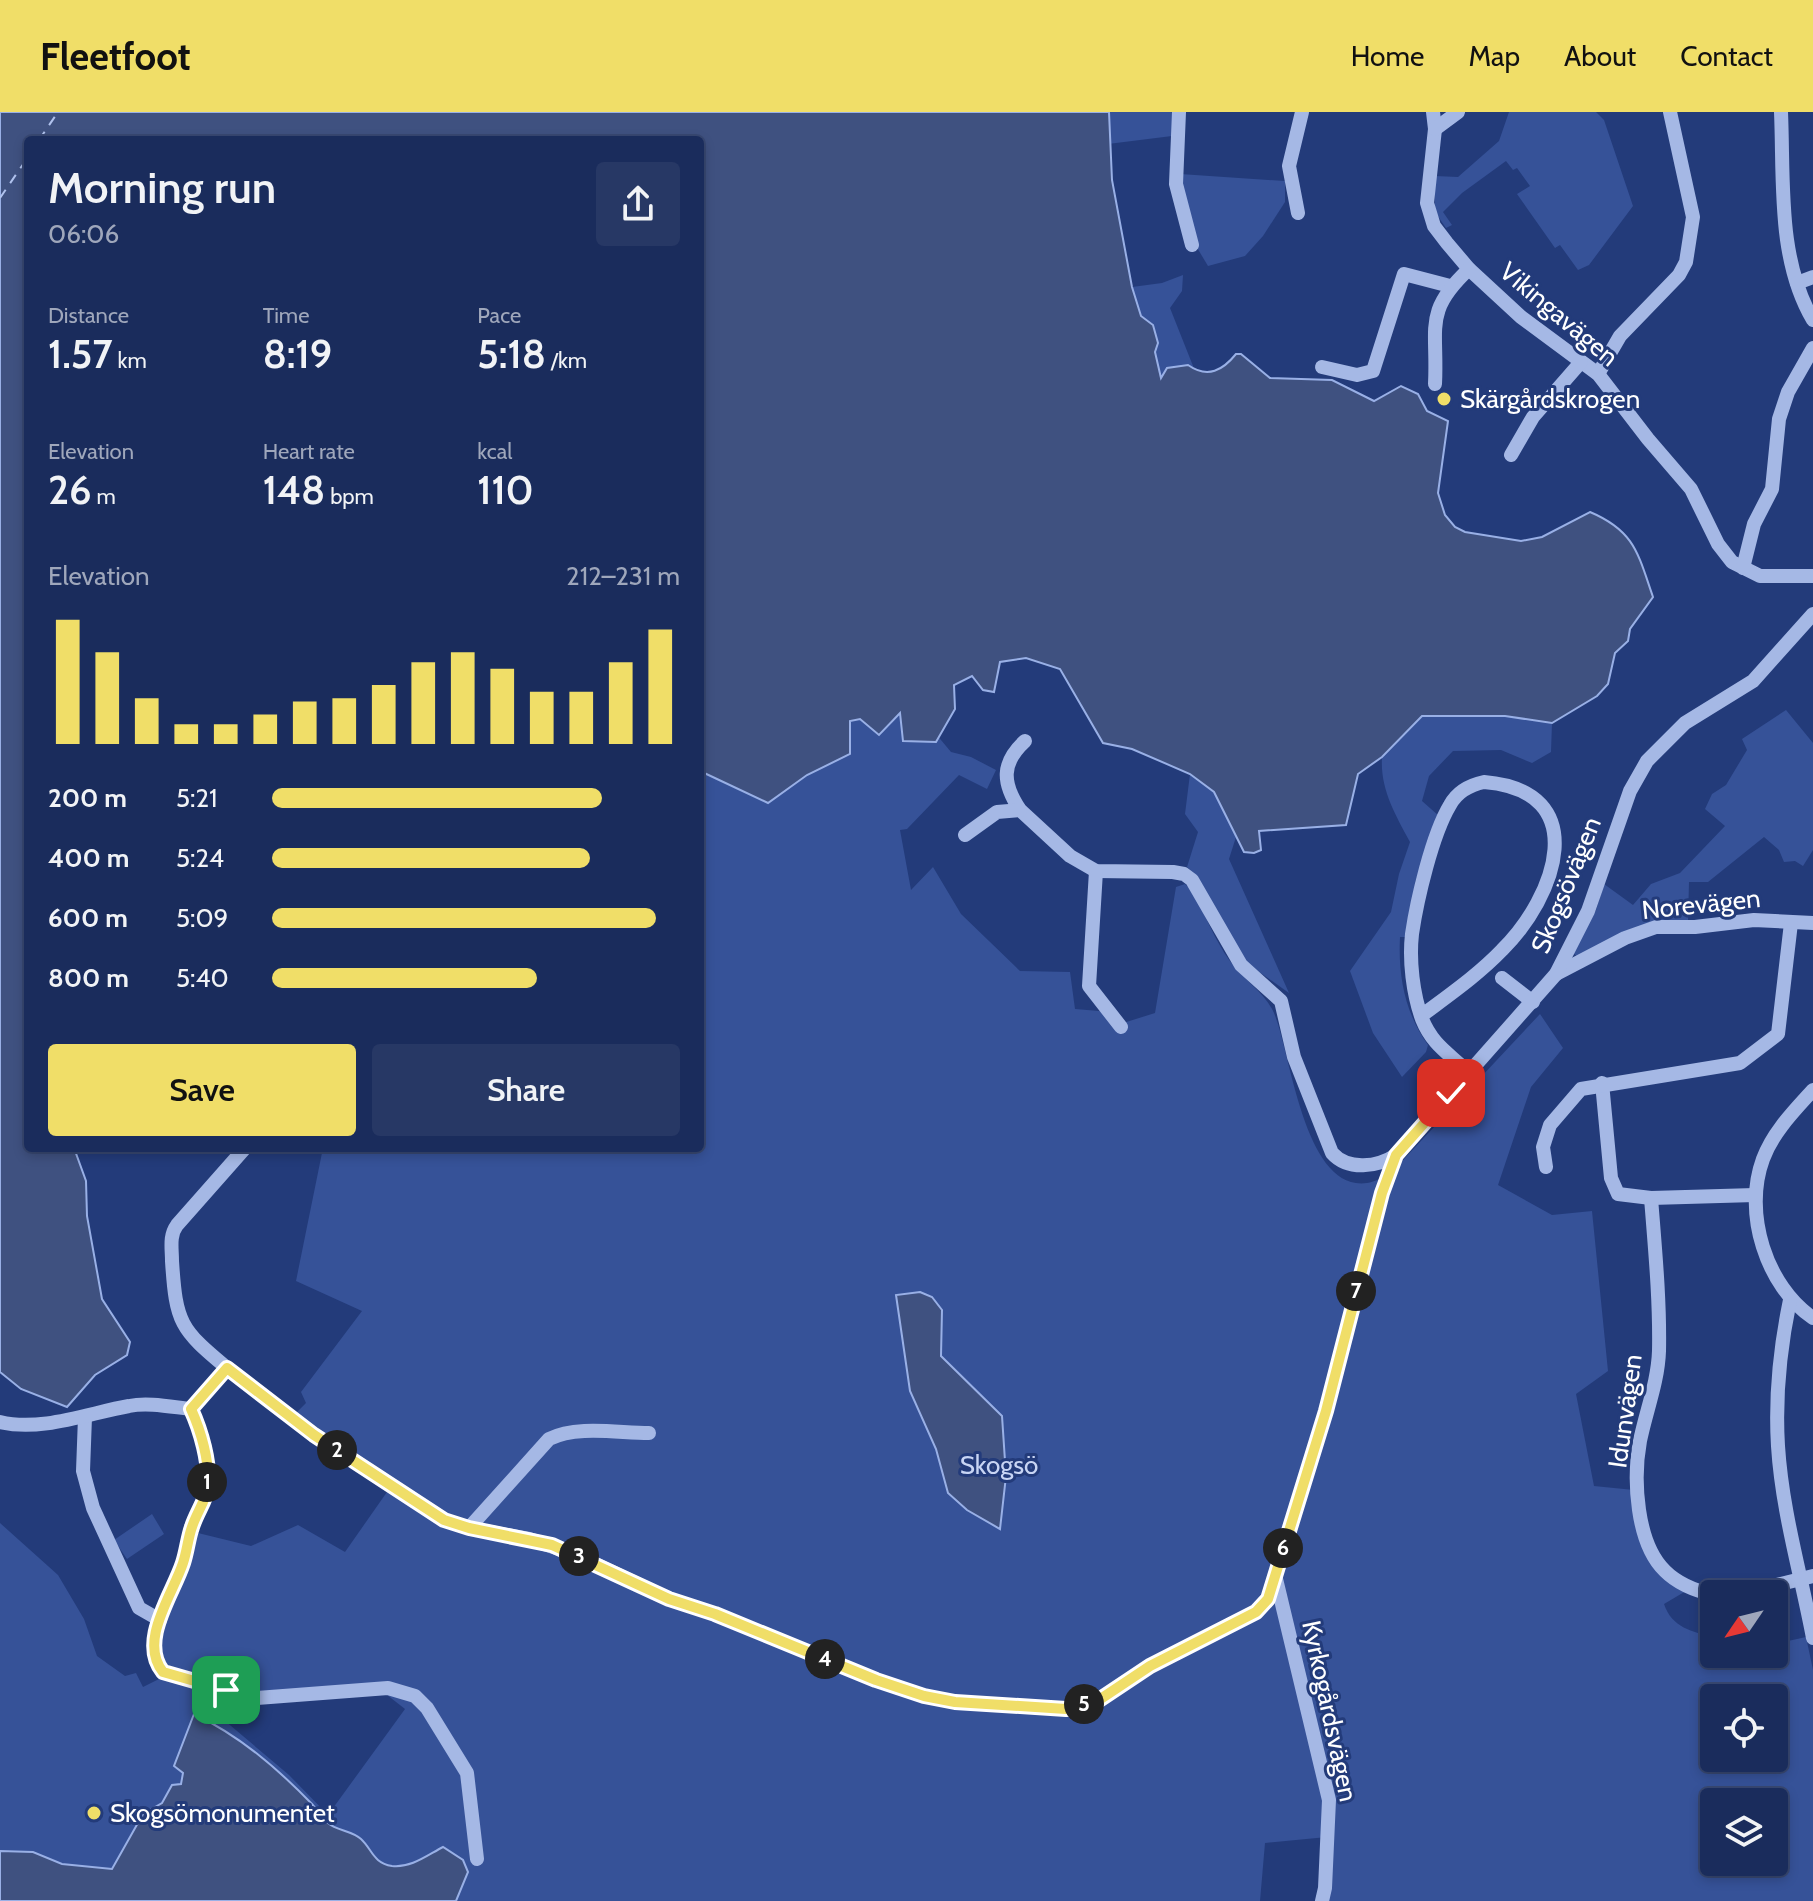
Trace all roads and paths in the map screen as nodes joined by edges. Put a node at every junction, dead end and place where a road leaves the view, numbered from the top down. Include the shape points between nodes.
1 (1179, 112) edge
2 (1302, 112) edge
3 (1433, 112) edge
4 (1458, 112) edge
5 (1670, 112) edge
6 (1781, 112) edge
7 (1435, 129) junction
8 (1298, 213) dead end
9 (1192, 245) dead end
10 (1469, 269) junction
11 (1813, 277) edge
12 (1797, 283) junction
13 (1450, 286) junction
14 (1813, 320) edge
15 (1813, 348) edge
16 (1581, 362) junction
17 (1322, 367) dead end
18 (1598, 374) junction
19 (1435, 384) dead end
20 (1511, 455) dead end
21 (1743, 568) junction
22 (1813, 576) edge
23 (1813, 614) edge
24 (1025, 741) dead end
25 (1020, 810) junction
26 (965, 835) dead end
27 (1096, 871) junction
28 (1791, 923) junction
29 (1813, 923) edge
30 (1556, 974) junction
31 (1502, 978) dead end
32 (1533, 1002) junction
33 (1421, 1016) junction
34 (1121, 1027) dead end
35 (1469, 1073) junction
36 (1602, 1083) junction
37 (1813, 1090) edge
38 (241, 1152) edge
39 (1396, 1155) junction
40 (1546, 1167) dead end
41 (1755, 1195) junction
42 (1651, 1198) junction
43 (1790, 1300) junction
44 (1813, 1318) edge
45 (227, 1368) junction
46 (191, 1409) junction
47 (85, 1417) junction
48 (0, 1422) edge
49 (649, 1433) dead end
50 (469, 1528) junction
51 (1806, 1578) edge
52 (1276, 1579) junction
53 (1700, 1591) edge
54 (160, 1620) junction
55 (1813, 1638) edge
56 (477, 1859) dead end
57 (1322, 1901) edge

1 - 9 street via 1176,184
2 - 8 street via 1289,166
3 - 7 street, Vikingavägen
4 - 7 street
5 - 18 street via 1693,217 1686,262 1620,336
6 - 12 street via 1787,246
7 - 10 street, Vikingavägen via 1430,217
10 - 13 street, Vikingavägen
10 - 16 street, Vikingavägen
11 - 12 street
12 - 14 street
13 - 17 street via 1404,274 1373,371 1357,375
13 - 19 street, Vikingavägen via 1435,312
15 - 21 street via 1779,419 1772,489 1754,524
16 - 18 street, Vikingavägen
16 - 20 street via 1533,417
18 - 21 street, Vikingavägen via 1691,489 1725,554
21 - 22 street via 1760,576
23 - 30 street, Skogsövägen via 1753,681 1672,734 1638,774 1588,911
24 - 25 street via 1005,766
25 - 26 street via 997,812
25 - 27 street via 1070,856
27 - 34 street via 1089,986
27 - 39 street via 1173,872 1192,880 1241,965 1281,1001 1294,1057 1337,1160 1364,1165
28 - 29 street, Norevägen
28 - 30 street, Norevägen via 1754,920 1656,927
28 - 36 street via 1779,1029 1772,1039 1748,1059 1721,1068
30 - 32 street, Skogsövägen
31 - 32 street
32 - 35 street, Skogsövägen
33 - 33 street via 1412,936 1423,880 1449,806 1466,789 1484,782 1533,796 1548,811 1556,834 1542,892 1503,950
33 - 35 street via 1432,1041
35 - 39 street, Skogsövägen
36 - 40 street via 1581,1089 1550,1125 1543,1147
36 - 42 street via 1613,1188 1618,1194
37 - 41 street via 1773,1140 1762,1160
38 - 45 street, Skogsövägen via 171,1237 179,1320
39 - 52 street, Skogsövägen
41 - 42 street
41 - 43 street via 1769,1262
42 - 53 street, Idunvägen via 1659,1353 1639,1446 1641,1513 1662,1569
43 - 44 street
43 - 51 street via 1777,1414 1783,1488
45 - 46 street
45 - 50 street, Skogsövägen via 357,1464 444,1520
46 - 47 street via 133,1405
46 - 54 street via 200,1428 208,1489
47 - 48 street
47 - 54 street via 83,1471 93,1508 139,1608
49 - 50 street via 580,1430 549,1439
50 - 52 street, Skogsövägen via 575,1554 669,1599 907,1691 1015,1707 1066,1709 1099,1700 1150,1666 1256,1612
51 - 55 street
52 - 57 street, Kyrkogårdsvägen via 1329,1800
54 - 56 street via 154,1648 163,1672 257,1698 388,1688 415,1696 467,1773

